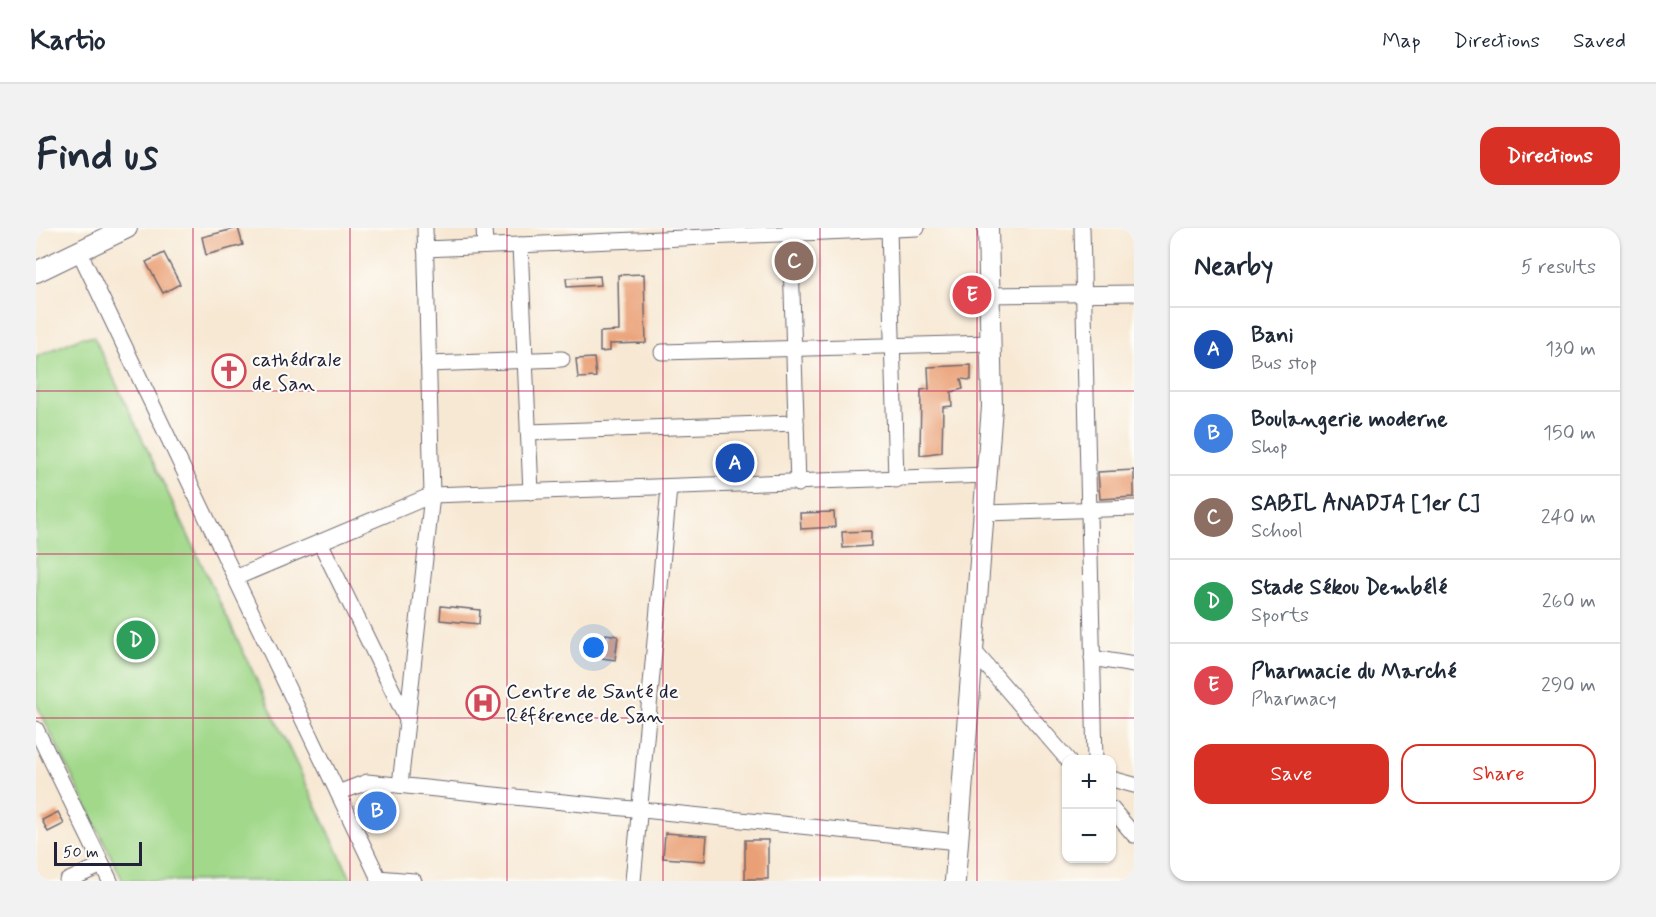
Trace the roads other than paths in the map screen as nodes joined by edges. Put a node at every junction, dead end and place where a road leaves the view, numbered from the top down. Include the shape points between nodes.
1 (127, 228) edge
2 (424, 228) edge
3 (484, 228) edge
4 (917, 228) edge
5 (988, 228) edge
6 (1082, 228) edge
7 (889, 229) edge
8 (790, 231) edge
9 (621, 234) edge
10 (520, 245) junction
11 (485, 246) junction
12 (425, 249) junction
13 (79, 251) junction
14 (36, 272) edge
15 (1134, 293) edge
16 (1083, 294) junction
17 (990, 295) junction
18 (991, 343) junction
19 (892, 346) junction
20 (794, 349) junction
21 (662, 352) dead end
22 (562, 359) dead end
23 (525, 361) junction
24 (428, 364) junction
25 (796, 423) junction
26 (528, 432) junction
27 (987, 475) junction
28 (896, 480) junction
29 (798, 484) junction
30 (669, 488) junction
31 (531, 492) junction
32 (432, 495) junction
33 (1134, 508) edge
34 (1088, 509) junction
35 (984, 513) junction
36 (320, 542) junction
37 (236, 578) junction
38 (973, 650) junction
39 (1092, 658) junction
40 (1134, 665) edge
41 (407, 720) junction
42 (36, 729) edge
43 (39, 745) edge
44 (1065, 755) edge
45 (1095, 755) edge
46 (1116, 780) edge
47 (400, 785) junction
48 (1134, 785) edge
49 (338, 793) junction
50 (640, 810) junction
51 (1116, 814) edge
52 (1134, 835) edge
53 (958, 842) junction
54 (102, 865) junction
55 (379, 880) edge
56 (67, 881) edge
57 (110, 881) edge
58 (414, 881) edge
59 (633, 881) edge
60 (955, 881) edge

1 - 13 main road
2 - 12 street
3 - 11 street
4 - 7 street
5 - 17 main road
6 - 16 street
7 - 8 street
7 - 19 street
8 - 9 street
8 - 20 street
9 - 10 street
10 - 11 street
10 - 23 street
11 - 12 street
12 - 24 street
13 - 14 main road
13 - 37 street
15 - 16 street
16 - 17 street
16 - 34 street
17 - 18 main road
18 - 19 street
18 - 27 main road
19 - 20 street
19 - 28 street
20 - 21 street
20 - 25 street
22 - 23 street
23 - 24 street
23 - 26 street
24 - 32 street
25 - 26 street
25 - 29 street
26 - 31 street
27 - 28 street
27 - 35 main road
28 - 29 street
29 - 30 street
30 - 31 street
30 - 50 street
31 - 32 street
32 - 36 street
32 - 41 street
33 - 34 street
34 - 35 street
34 - 39 street
35 - 38 main road
36 - 37 street
36 - 41 street
37 - 49 street
38 - 44 street
38 - 53 main road
39 - 40 street
39 - 45 street
41 - 47 street
42 - 43 street
43 - 54 street
46 - 48 street
47 - 49 street via 367,782
47 - 50 street
49 - 55 street
50 - 53 street
50 - 59 street
51 - 52 street
53 - 60 main road
54 - 56 street
54 - 57 street
55 - 58 street

